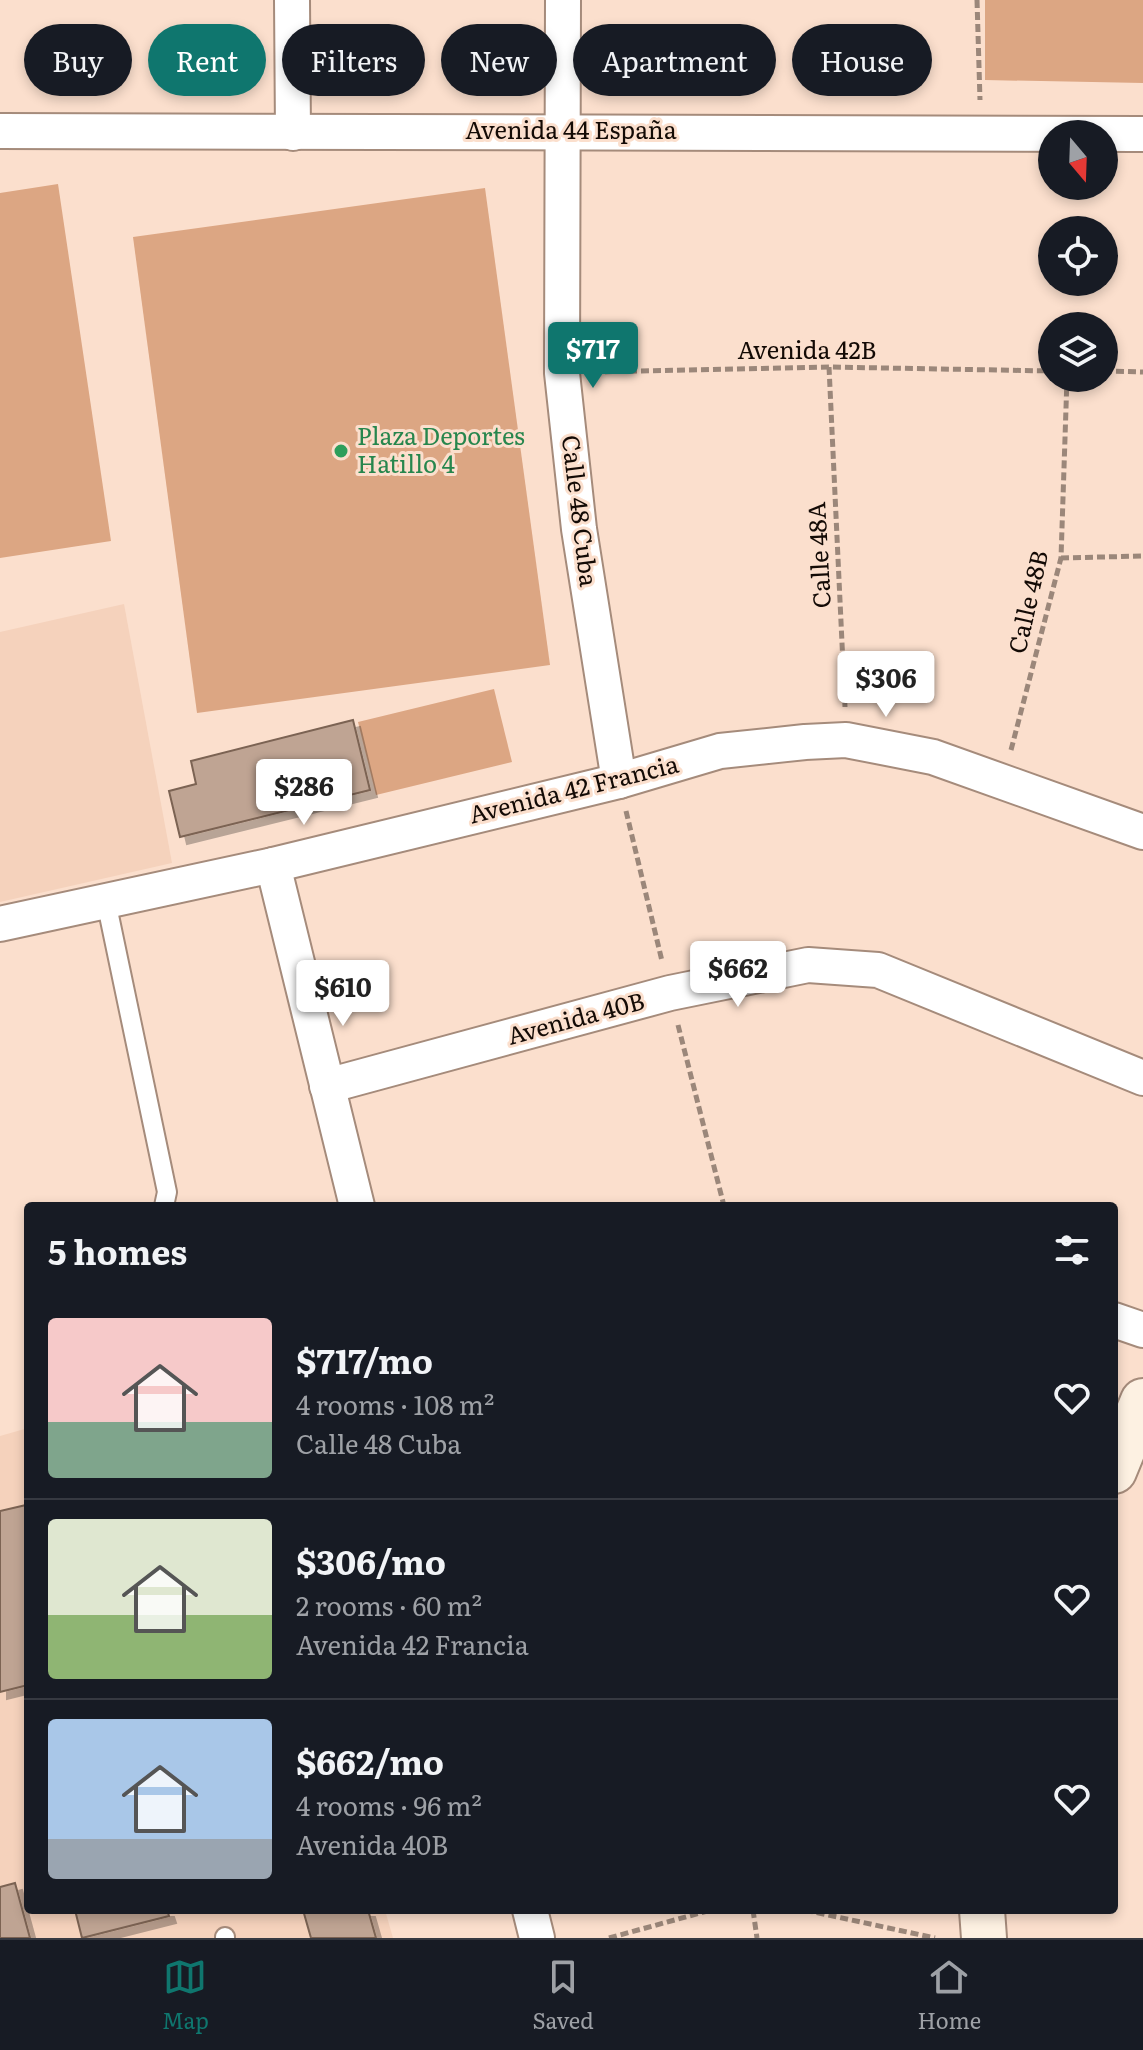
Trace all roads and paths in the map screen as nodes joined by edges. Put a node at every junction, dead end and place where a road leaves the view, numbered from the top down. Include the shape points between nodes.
1 (292, 0) edge
2 (563, 0) edge
3 (977, 0) edge
4 (0, 131) edge
5 (561, 131) junction
6 (293, 133) junction
7 (981, 133) junction
8 (1143, 134) edge
9 (829, 367) junction
10 (1038, 371) edge
11 (1118, 371) edge
12 (1143, 372) edge
13 (562, 373) junction
14 (1067, 392) edge
15 (1143, 556) edge
16 (1061, 558) junction
17 (846, 740) junction
18 (619, 781) junction
19 (1002, 782) junction
20 (1143, 832) edge
21 (273, 865) junction
22 (106, 901) junction
23 (0, 924) edge
24 (1143, 1078) edge
25 (327, 1086) junction
26 (165, 1202) edge
27 (356, 1202) edge
28 (1118, 1321) edge
29 (1143, 1330) edge
30 (1143, 1401) edge
31 (1118, 1461) edge
32 (531, 1914) edge
33 (696, 1914) edge
34 (754, 1914) edge
35 (824, 1914) edge
36 (982, 1914) edge
37 (537, 1938) edge
38 (609, 1938) edge
39 (757, 1938) edge
40 (935, 1938) edge
41 (984, 1938) edge

1 - 6 street
2 - 5 street, Calle 48 Cuba
3 - 7 path
4 - 6 street, Avenida 44 España
5 - 6 street, Avenida 44 España
5 - 7 street, Avenida 44 España
5 - 13 street, Calle 48 Cuba
7 - 8 street, Avenida 44 España
9 - 10 path, Avenida 42B
9 - 13 path, Avenida 42B
9 - 17 path, Calle 48A
11 - 12 path
13 - 18 street, Calle 48 Cuba via 579,529
14 - 16 path, Calle 48B
15 - 16 path
16 - 19 path, Calle 48B
17 - 18 street, Avenida 42 Francia via 720,751
17 - 19 street, Avenida 42 Francia via 933,757
18 - 21 street, Avenida 42 Francia
19 - 20 street, Avenida 42 Francia
21 - 22 street, Avenida 42 Francia
21 - 25 street
22 - 23 street, Avenida 42 Francia
22 - 26 lane via 167,1192
24 - 25 street, Avenida 40B via 878,970 808,965 670,993
25 - 27 street
28 - 29 street
30 - 31 main road
32 - 37 street
33 - 38 path
34 - 39 path
35 - 40 path
36 - 41 main road

